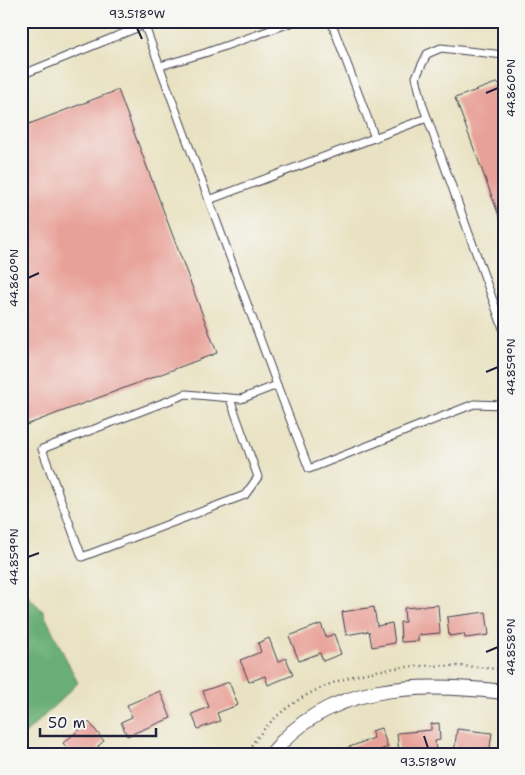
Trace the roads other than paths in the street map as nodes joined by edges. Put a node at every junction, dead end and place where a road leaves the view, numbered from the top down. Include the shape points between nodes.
1 (296, 21) edge
2 (331, 21) edge
3 (144, 23) edge
4 (504, 55) edge
5 (160, 66) junction
6 (21, 74) edge
7 (427, 118) junction
8 (375, 138) junction
9 (209, 200) junction
10 (504, 331) edge
11 (277, 384) junction
12 (230, 399) junction
13 (504, 405) edge
14 (504, 692) edge
15 (274, 751) edge

1 - 5 lane via 205,54
2 - 8 lane
3 - 5 lane
3 - 6 lane
4 - 7 lane via 441,48 427,54 416,77
5 - 9 lane
7 - 8 lane
7 - 10 lane
8 - 9 lane
9 - 11 lane
11 - 12 lane via 240,399
11 - 13 lane via 309,468 474,404
12 - 12 lane via 186,394 42,449 82,557 245,495 258,477
14 - 15 street via 425,686 379,692 334,704 308,718

